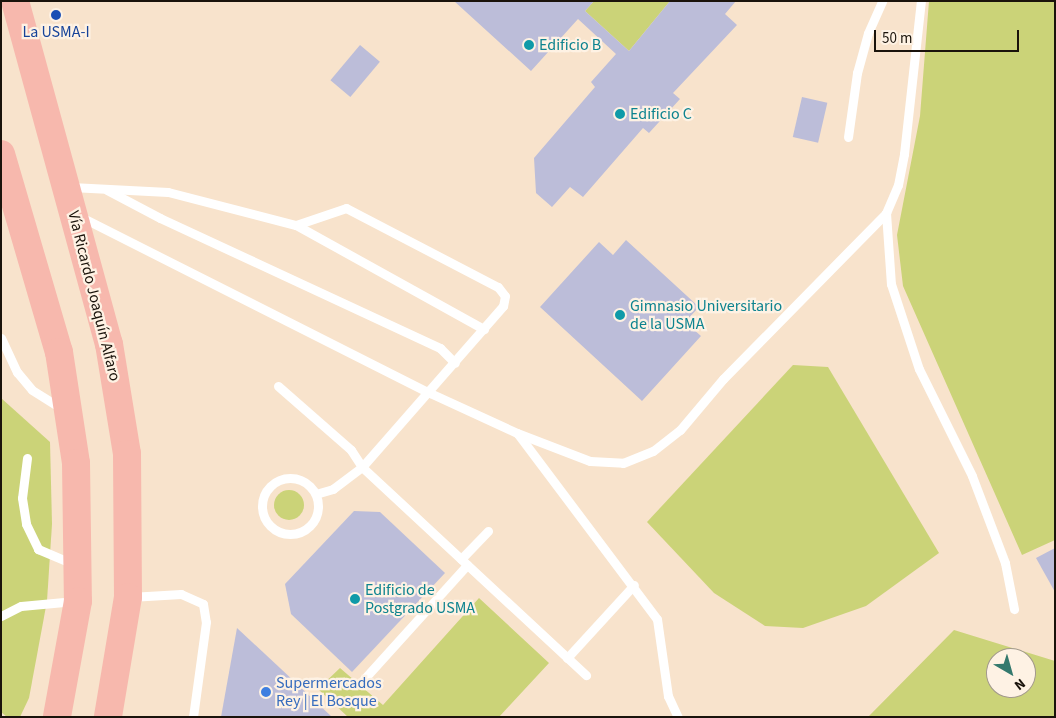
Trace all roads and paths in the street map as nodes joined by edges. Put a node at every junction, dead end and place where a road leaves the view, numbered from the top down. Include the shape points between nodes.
1 (15, 1) edge
2 (882, 1) edge
3 (921, 1) edge
4 (848, 137) dead end
5 (1, 154) edge
6 (5, 183) edge
7 (66, 186) junction
8 (104, 188) junction
9 (74, 213) junction
10 (886, 213) junction
11 (296, 225) junction
12 (484, 329) junction
13 (1, 338) edge
14 (455, 363) junction
15 (278, 386) dead end
16 (430, 393) junction
17 (69, 413) junction
18 (517, 433) junction
19 (27, 458) dead end
20 (362, 467) junction
21 (316, 494) junction
22 (488, 531) dead end
23 (464, 562) junction
24 (77, 565) junction
25 (634, 585) junction
26 (128, 597) junction
27 (78, 601) junction
28 (1014, 609) dead end
29 (1, 616) edge
30 (567, 658) junction
31 (586, 675) dead end
32 (364, 679) dead end
33 (56, 717) edge
34 (108, 717) edge
35 (193, 717) edge
36 (678, 717) edge

1 - 7 main road, Vía Ricardo Joaquín Alfaro
2 - 4 lane via 868,33 857,73
3 - 10 lane via 904,154 898,185
5 - 6 main road
6 - 17 main road via 59,352
7 - 8 lane
7 - 9 main road, Vía Ricardo Joaquín Alfaro
8 - 11 lane via 168,192
8 - 14 lane via 160,218 440,348
9 - 16 lane
9 - 26 main road, Vía Ricardo Joaquín Alfaro via 109,344 127,454
10 - 18 lane via 730,372 680,430 653,451 622,462 590,461
10 - 28 lane via 891,284 919,369 972,476 1005,563
11 - 12 lane
11 - 12 lane via 346,208 498,287 505,296 503,306
12 - 14 lane
13 - 17 lane via 17,372 32,390
14 - 16 lane
15 - 20 lane via 351,450
16 - 18 lane
16 - 20 lane
17 - 24 main road via 76,463
18 - 25 lane
19 - 24 lane via 22,498 26,524 38,549
20 - 21 lane via 333,489
20 - 23 lane
21 - 21 lane via 303,481 285,478 277,481 264,495 263,513 273,528 290,534 308,527 318,512
22 - 23 lane
23 - 30 lane
23 - 32 lane
24 - 27 main road
25 - 30 lane
25 - 36 lane via 661,630 668,696
26 - 34 main road, Vía Ricardo Joaquín Alfaro
26 - 35 lane via 181,594 203,604 206,622
27 - 29 lane via 22,606
27 - 33 main road
30 - 31 lane

